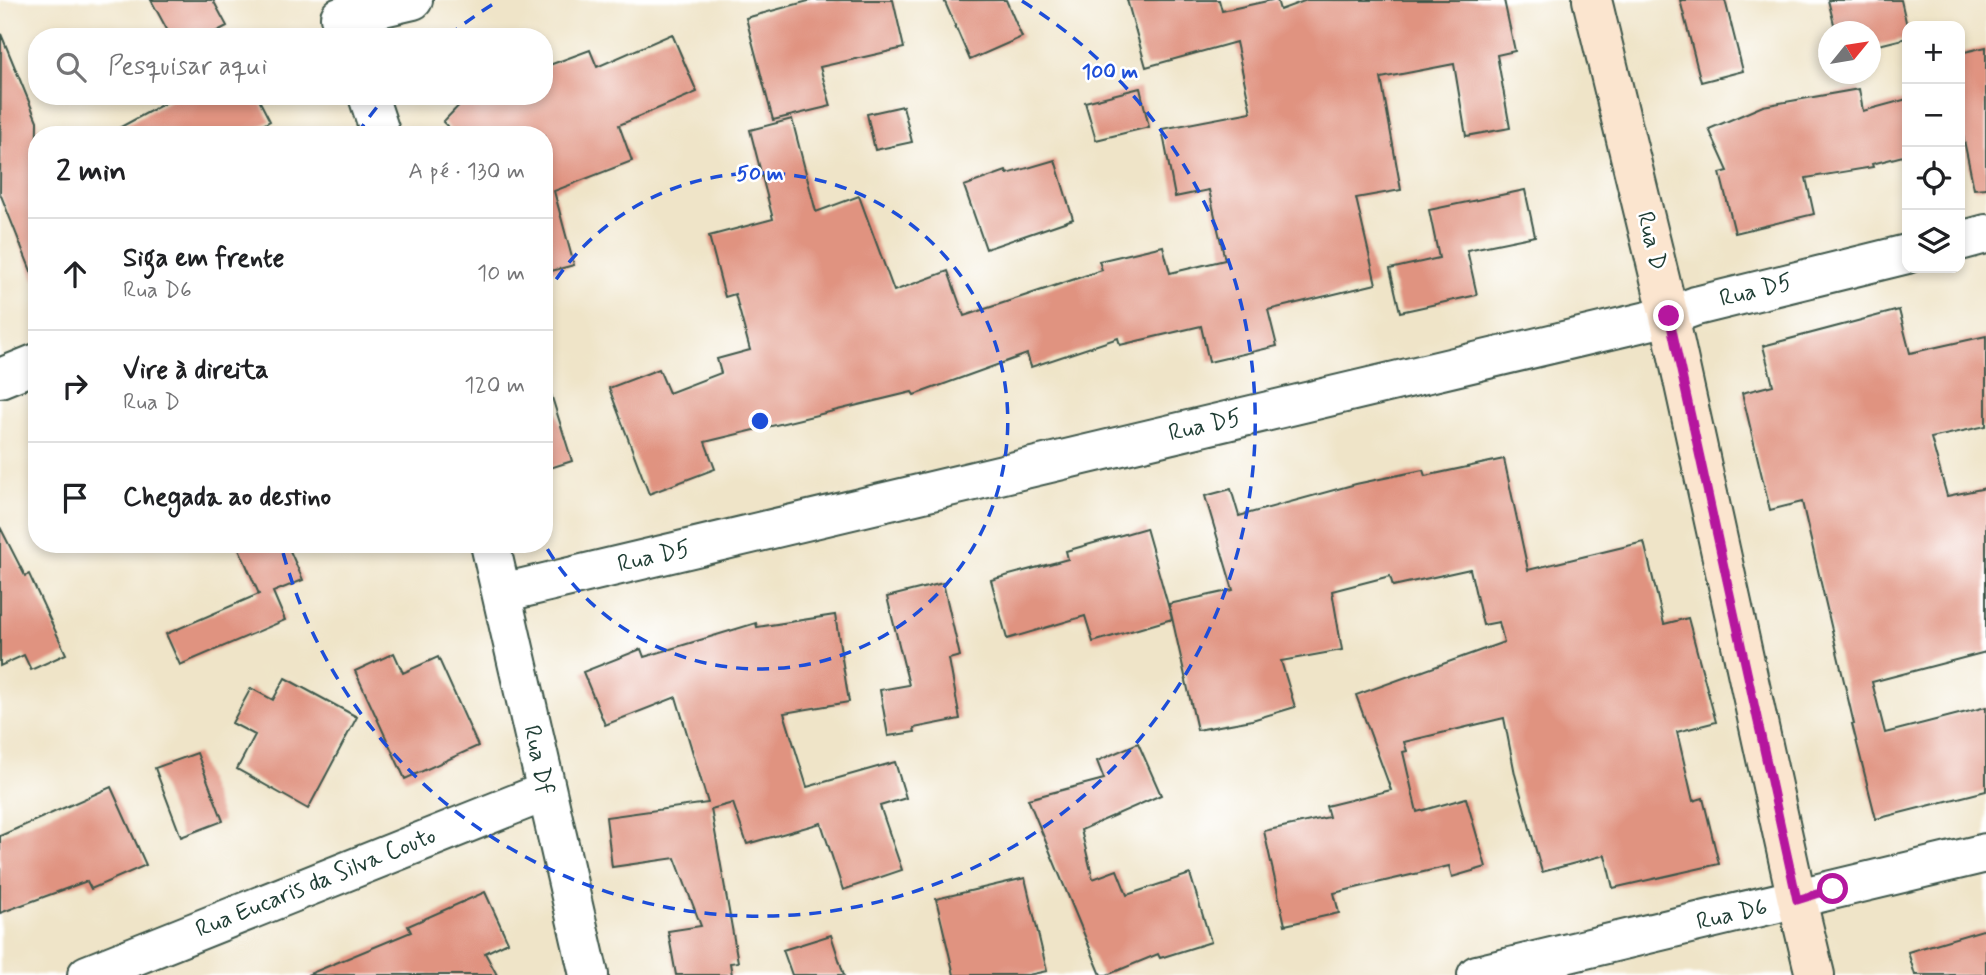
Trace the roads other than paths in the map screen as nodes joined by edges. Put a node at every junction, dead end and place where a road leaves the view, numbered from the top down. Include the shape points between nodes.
1 (413, 0) edge
2 (1592, 0) edge
3 (341, 18) edge
4 (371, 105) edge
5 (378, 126) edge
6 (1986, 234) edge
7 (1965, 240) edge
8 (1902, 255) edge
9 (1669, 316) junction
10 (28, 366) edge
11 (0, 377) edge
12 (492, 553) edge
13 (502, 593) junction
14 (545, 792) junction
15 (1986, 853) edge
16 (1797, 900) junction
17 (87, 975) edge
18 (589, 975) edge
19 (1476, 975) edge
20 (1815, 975) edge

1 - 3 street
2 - 9 street, Rua D
4 - 5 street
6 - 7 street
8 - 9 street, Rua D5
9 - 13 street, Rua D5
9 - 16 street, Rua D
10 - 11 street
12 - 13 street, Rua Df
13 - 14 street, Rua Df
14 - 17 street, Rua Eucaris da Silva Couto
14 - 18 street, Rua Df
15 - 16 street, Rua D6
16 - 19 street, Rua D6
16 - 20 street, Rua D

